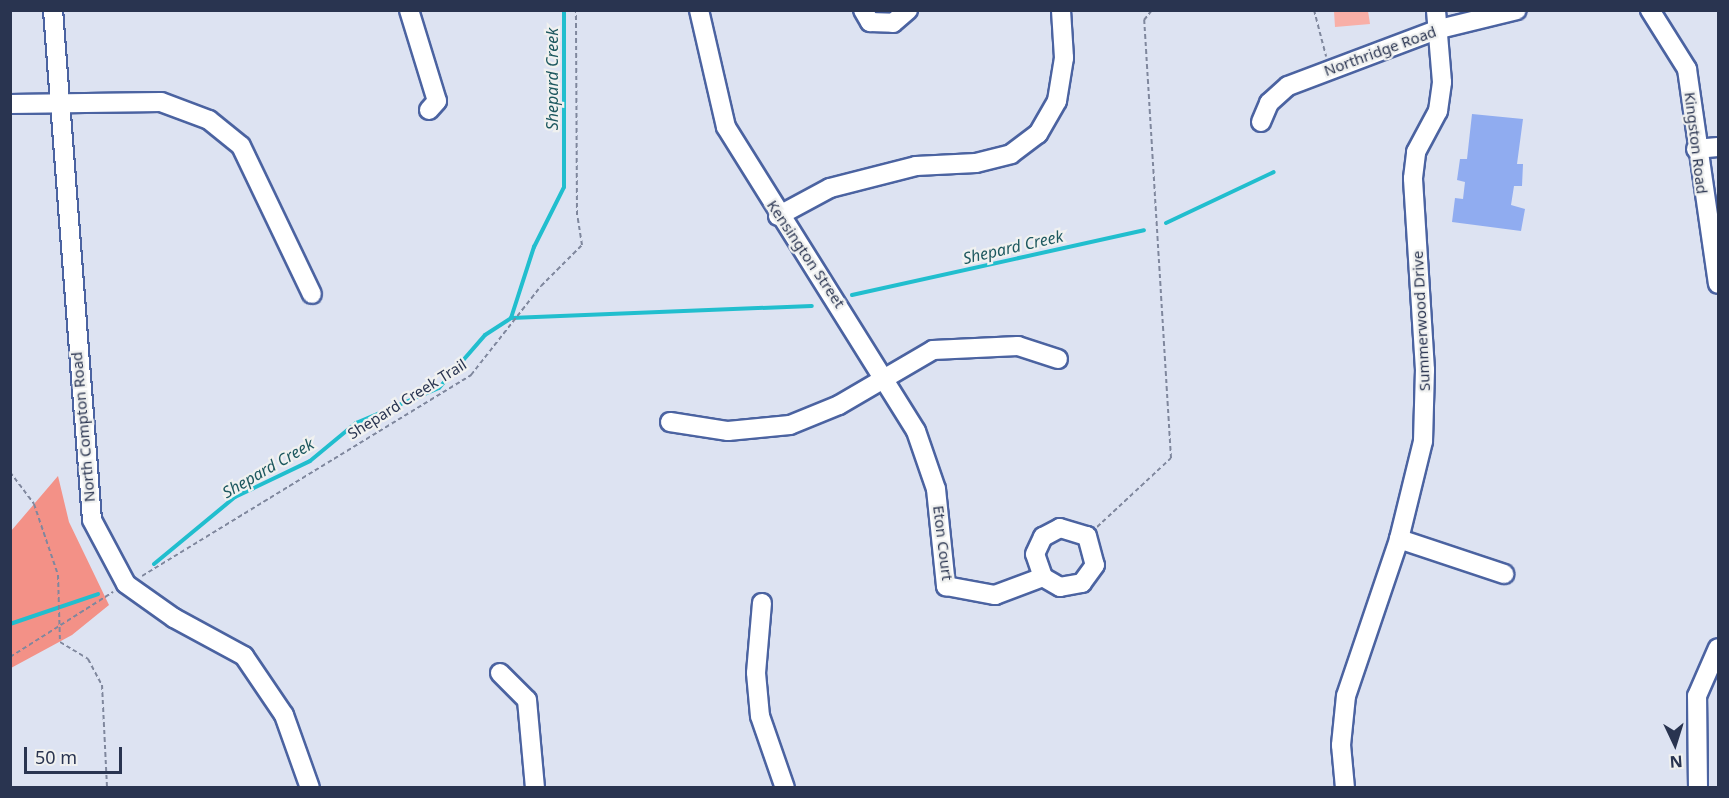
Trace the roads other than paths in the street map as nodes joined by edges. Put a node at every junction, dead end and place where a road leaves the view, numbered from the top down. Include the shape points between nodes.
1 (53, 10) edge
2 (409, 10) edge
3 (699, 10) edge
4 (863, 10) edge
5 (908, 10) edge
6 (1061, 10) edge
7 (1517, 10) edge
8 (1654, 12) edge
9 (1438, 20) edge
10 (59, 100) junction
11 (10, 104) edge
12 (429, 110) dead end
13 (1261, 122) dead end
14 (1719, 147) edge
15 (1696, 149) junction
16 (778, 216) junction
17 (1715, 261) edge
18 (1719, 284) edge
19 (312, 294) dead end
20 (1058, 359) dead end
21 (885, 378) junction
22 (670, 422) dead end
23 (936, 489) joint
24 (1399, 539) junction
25 (1504, 574) dead end
26 (1043, 577) junction
27 (762, 603) dead end
28 (1719, 648) edge
29 (500, 673) dead end
30 (310, 788) edge
31 (535, 788) edge
32 (785, 788) edge
33 (1345, 788) edge
34 (1698, 788) edge

1 - 10 street, North Compton Road
2 - 12 street via 437,101
3 - 16 street, Kensington Street via 726,127
4 - 5 street via 870,22 893,24
6 - 16 street via 1064,58 1057,101 1038,134 1020,147 976,163 916,166 830,188
7 - 9 street, Northridge Road
8 - 15 street, Kingston Road via 1687,69
9 - 13 street, Northridge Road via 1288,86 1269,103
9 - 24 street, Summerwood Drive via 1438,111 1416,152 1413,178 1425,370 1423,441
10 - 11 street
10 - 19 street via 161,102 209,120 241,146
10 - 30 street, North Compton Road via 92,520 126,584 174,618 244,656 284,715
14 - 15 street
15 - 17 street, Kingston Road
16 - 21 street, Kensington Street via 836,294
17 - 18 street, Kingston Road
20 - 21 street via 1018,346 933,350
21 - 22 street via 790,425 728,431
21 - 23 street, Kensington Street via 916,431
23 - 26 street, Eton Court via 946,586 994,595
24 - 25 street
24 - 33 street, Summerwood Drive via 1344,708
26 - 26 street via 1060,587 1082,583 1095,565 1087,536 1060,528 1043,537 1035,554
27 - 32 street via 756,673 760,716
28 - 34 street via 1696,696
29 - 31 street via 526,700

